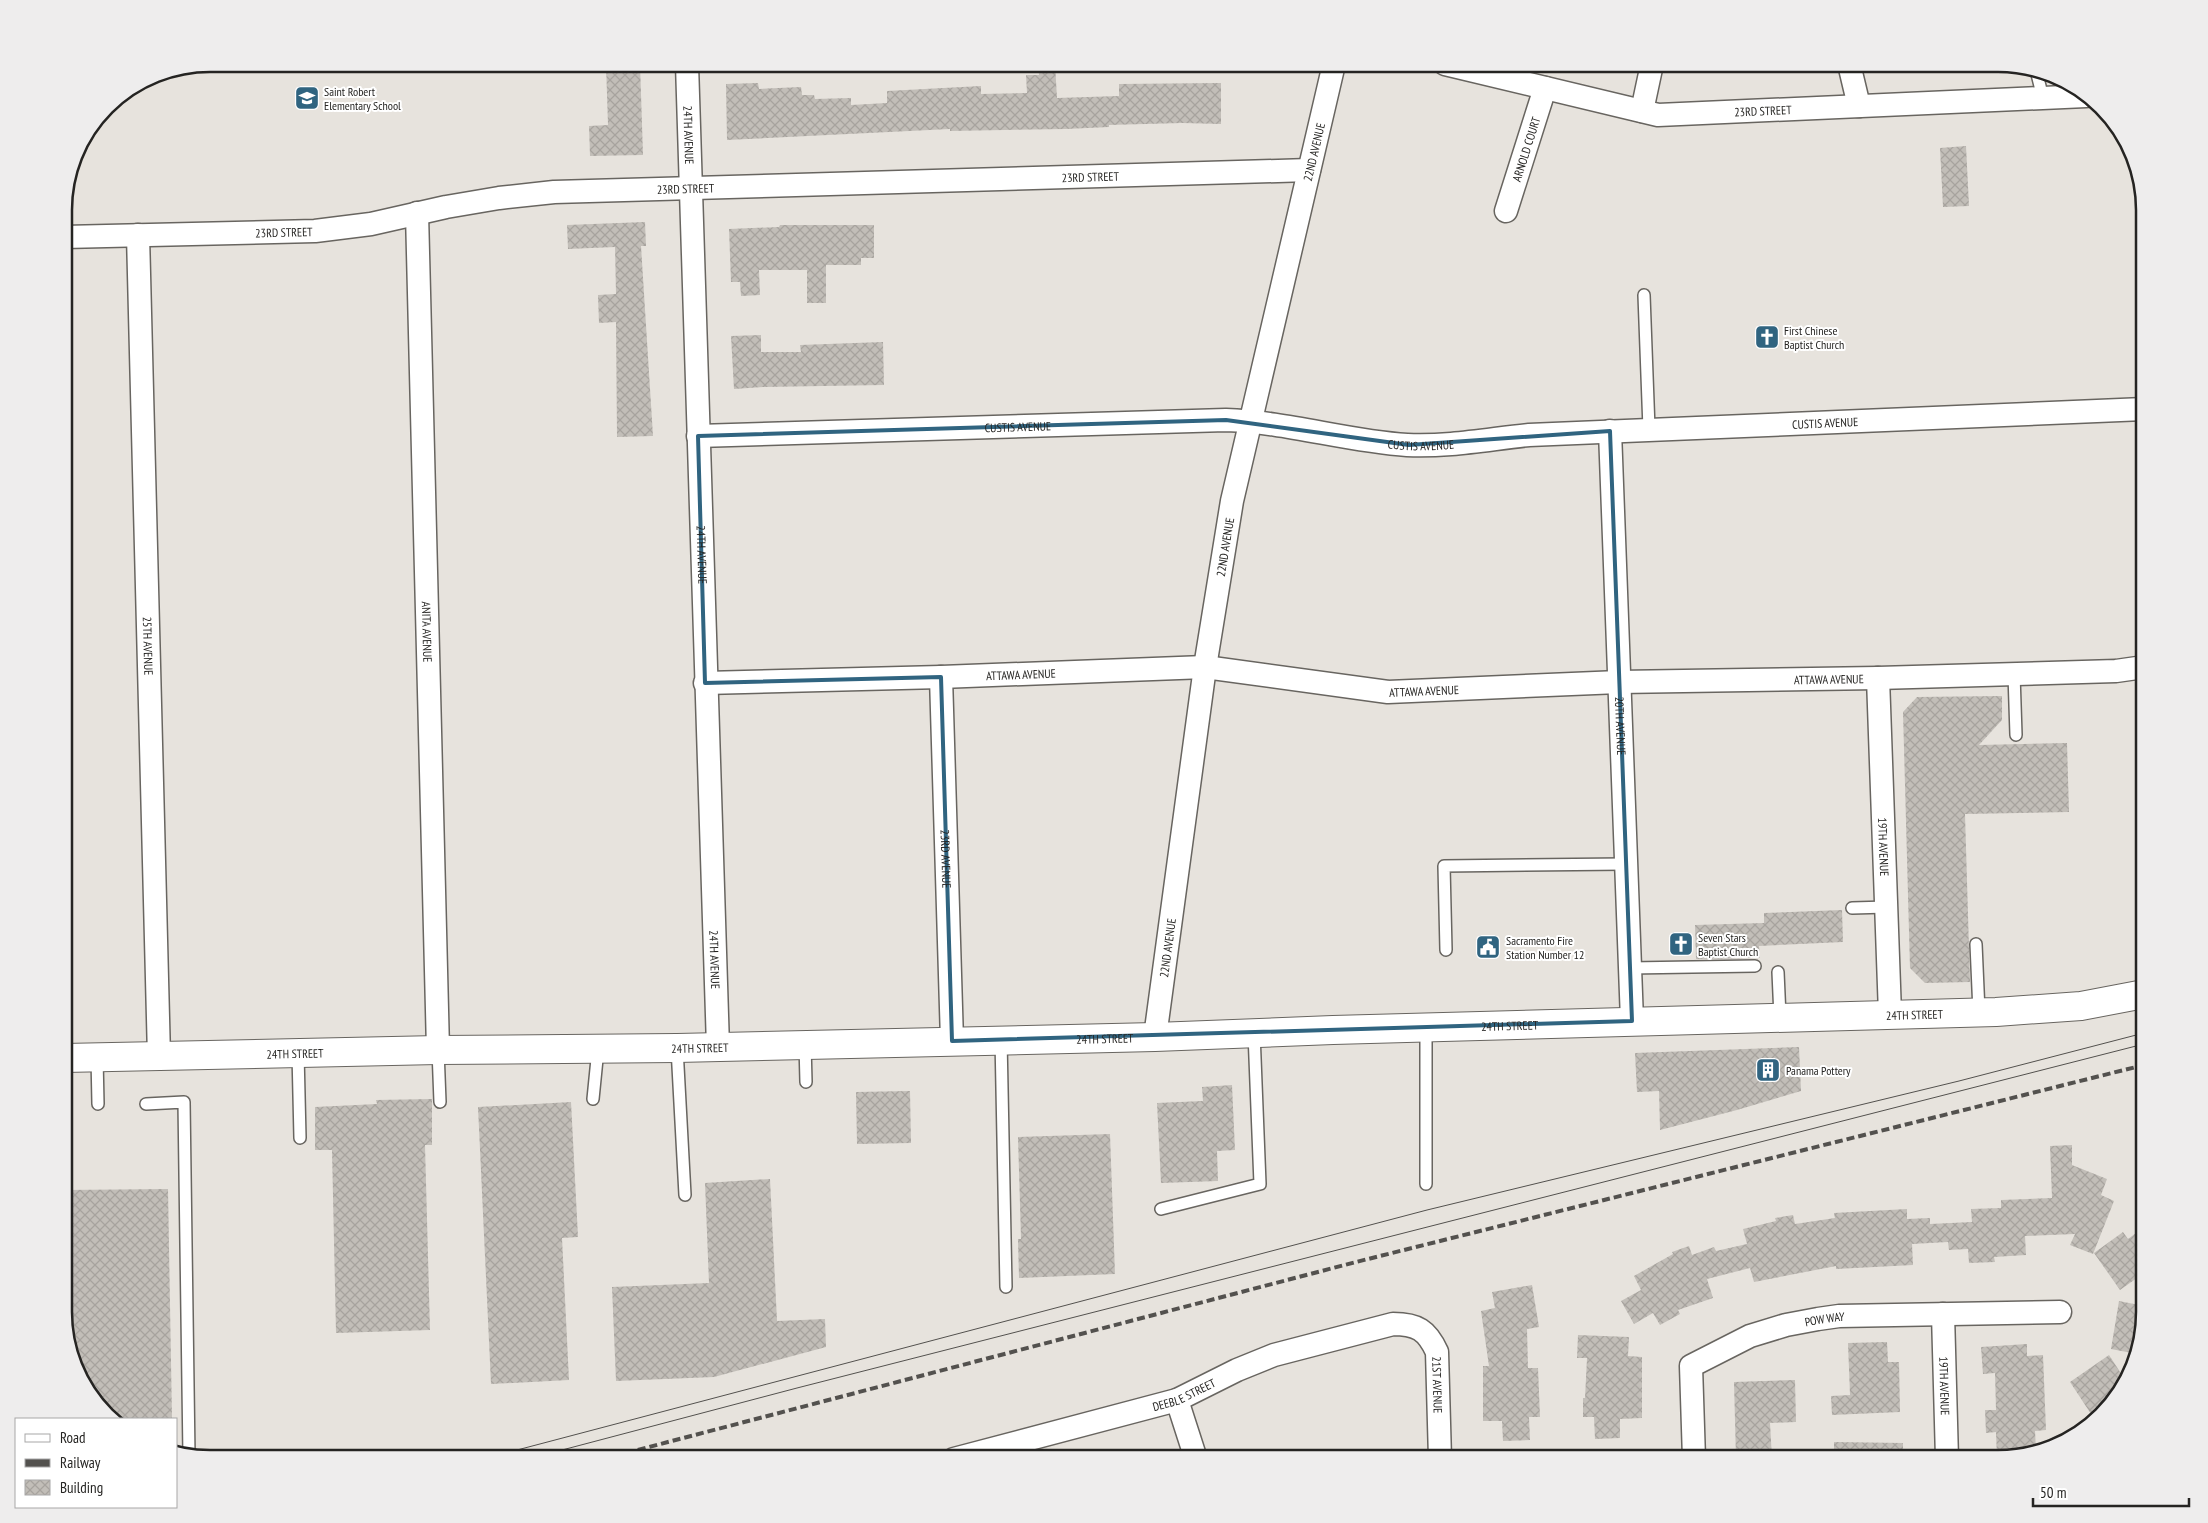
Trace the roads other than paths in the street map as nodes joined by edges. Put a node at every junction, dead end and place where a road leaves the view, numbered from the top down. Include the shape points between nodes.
1 (1332, 72) edge
2 (1479, 72) edge
3 (1650, 72) edge
4 (1850, 72) edge
5 (687, 73) edge
6 (2038, 79) edge
7 (1544, 88) junction
8 (2075, 97) edge
9 (2043, 98) junction
10 (1859, 106) junction
11 (1642, 111) junction
12 (1309, 170) junction
13 (690, 188) junction
14 (1506, 211) dead end
15 (417, 213) junction
16 (138, 235) junction
17 (73, 237) edge
18 (1644, 294) dead end
19 (2136, 409) edge
20 (1251, 421) junction
21 (1649, 429) junction
22 (1610, 431) junction
23 (698, 436) junction
24 (1205, 667) junction
25 (2136, 668) edge
26 (2014, 674) junction
27 (942, 677) junction
28 (1878, 678) junction
29 (1619, 682) junction
30 (705, 683) junction
31 (2016, 735) dead end
32 (1625, 864) junction
33 (1887, 907) junction
34 (1852, 908) dead end
35 (1976, 944) dead end
36 (1446, 950) dead end
37 (1755, 966) dead end
38 (1630, 968) junction
39 (1778, 972) dead end
40 (2136, 996) edge
41 (1979, 1012) junction
42 (1890, 1014) junction
43 (1780, 1017) junction
44 (1632, 1021) junction
45 (1426, 1027) junction
46 (1254, 1032) junction
47 (1155, 1037) junction
48 (1001, 1039) junction
49 (952, 1041) junction
50 (805, 1044) junction
51 (718, 1047) junction
52 (677, 1048) junction
53 (598, 1049) junction
54 (438, 1050) junction
55 (298, 1053) junction
56 (97, 1057) junction
57 (159, 1057) junction
58 (73, 1058) edge
59 (806, 1082) dead end
60 (593, 1099) dead end
61 (440, 1102) dead end
62 (98, 1104) dead end
63 (146, 1104) dead end
64 (300, 1138) dead end
65 (1426, 1184) dead end
66 (685, 1195) dead end
67 (1161, 1209) dead end
68 (1006, 1287) dead end
69 (2060, 1312) dead end
70 (1943, 1314) junction
71 (1409, 1324) joint
72 (1177, 1400) junction
73 (187, 1448) edge
74 (1012, 1450) edge
75 (1193, 1450) edge
76 (1440, 1450) edge
77 (1694, 1450) edge
78 (1947, 1450) edge

1 - 12 street, 22ND AVENUE
2 - 7 street, 23RD STREET
3 - 11 street
4 - 10 street
5 - 13 street, 24TH AVENUE
6 - 9 lane
7 - 11 street, 23RD STREET
7 - 14 street, ARNOLD COURT
8 - 9 street, 23RD STREET
9 - 10 street, 23RD STREET
10 - 11 street, 23RD STREET via 1658,115
12 - 13 street, 23RD STREET
12 - 20 street, 22ND AVENUE
13 - 15 street, 23RD STREET via 554,192
13 - 23 street, 24TH AVENUE
15 - 16 street, 23RD STREET via 371,224 315,231
15 - 54 street, ANITA AVENUE
16 - 17 street, 23RD STREET
16 - 57 street, 25TH AVENUE
18 - 21 lane
19 - 21 street, CUSTIS AVENUE
20 - 22 street, CUSTIS AVENUE via 1408,445
20 - 23 street, CUSTIS AVENUE
20 - 24 street, 22ND AVENUE via 1232,502
21 - 22 street, CUSTIS AVENUE
22 - 29 street, 20TH AVENUE
23 - 30 street, 24TH AVENUE
24 - 27 street, ATTAWA AVENUE
24 - 29 street, ATTAWA AVENUE via 1388,692
24 - 47 street, 22ND AVENUE
25 - 26 street, ATTAWA AVENUE
26 - 28 street, ATTAWA AVENUE
26 - 31 lane
27 - 30 street, ATTAWA AVENUE
27 - 49 street, 23RD AVENUE
28 - 29 street, ATTAWA AVENUE
28 - 33 street, 19TH AVENUE
29 - 32 street, 20TH AVENUE
30 - 51 street, 24TH AVENUE
32 - 36 lane via 1444,866
32 - 38 street, 20TH AVENUE
33 - 34 lane
33 - 42 street, 19TH AVENUE
35 - 41 lane
37 - 38 lane
38 - 44 street, 20TH AVENUE
39 - 43 lane
40 - 41 street, 24TH STREET via 2055,1008
41 - 42 street, 24TH STREET
42 - 43 street, 24TH STREET
43 - 44 street, 24TH STREET
44 - 45 street, 24TH STREET
45 - 46 street, 24TH STREET
45 - 65 lane
46 - 47 street, 24TH STREET
46 - 67 lane via 1260,1184
47 - 48 street, 24TH STREET
48 - 49 street, 24TH STREET
48 - 68 lane
49 - 50 street, 24TH STREET
50 - 51 street, 24TH STREET
50 - 59 lane
51 - 52 street, 24TH STREET
52 - 53 street, 24TH STREET
52 - 66 lane
53 - 54 street, 24TH STREET
53 - 60 lane
54 - 55 street, 24TH STREET
54 - 61 lane
55 - 57 street, 24TH STREET
55 - 64 lane
56 - 57 street, 24TH STREET
56 - 58 street, 24TH STREET
56 - 62 lane
63 - 73 lane via 184,1102
69 - 70 street, POW WAY
70 - 77 street, POW WAY via 1818,1319 1750,1336 1706,1357 1691,1366
70 - 78 street, 19TH AVENUE
71 - 72 street, DEEBLE STREET via 1393,1324 1274,1355
71 - 76 street, 21ST AVENUE via 1431,1339 1436,1352
72 - 74 street, DEEBLE STREET
72 - 75 street

